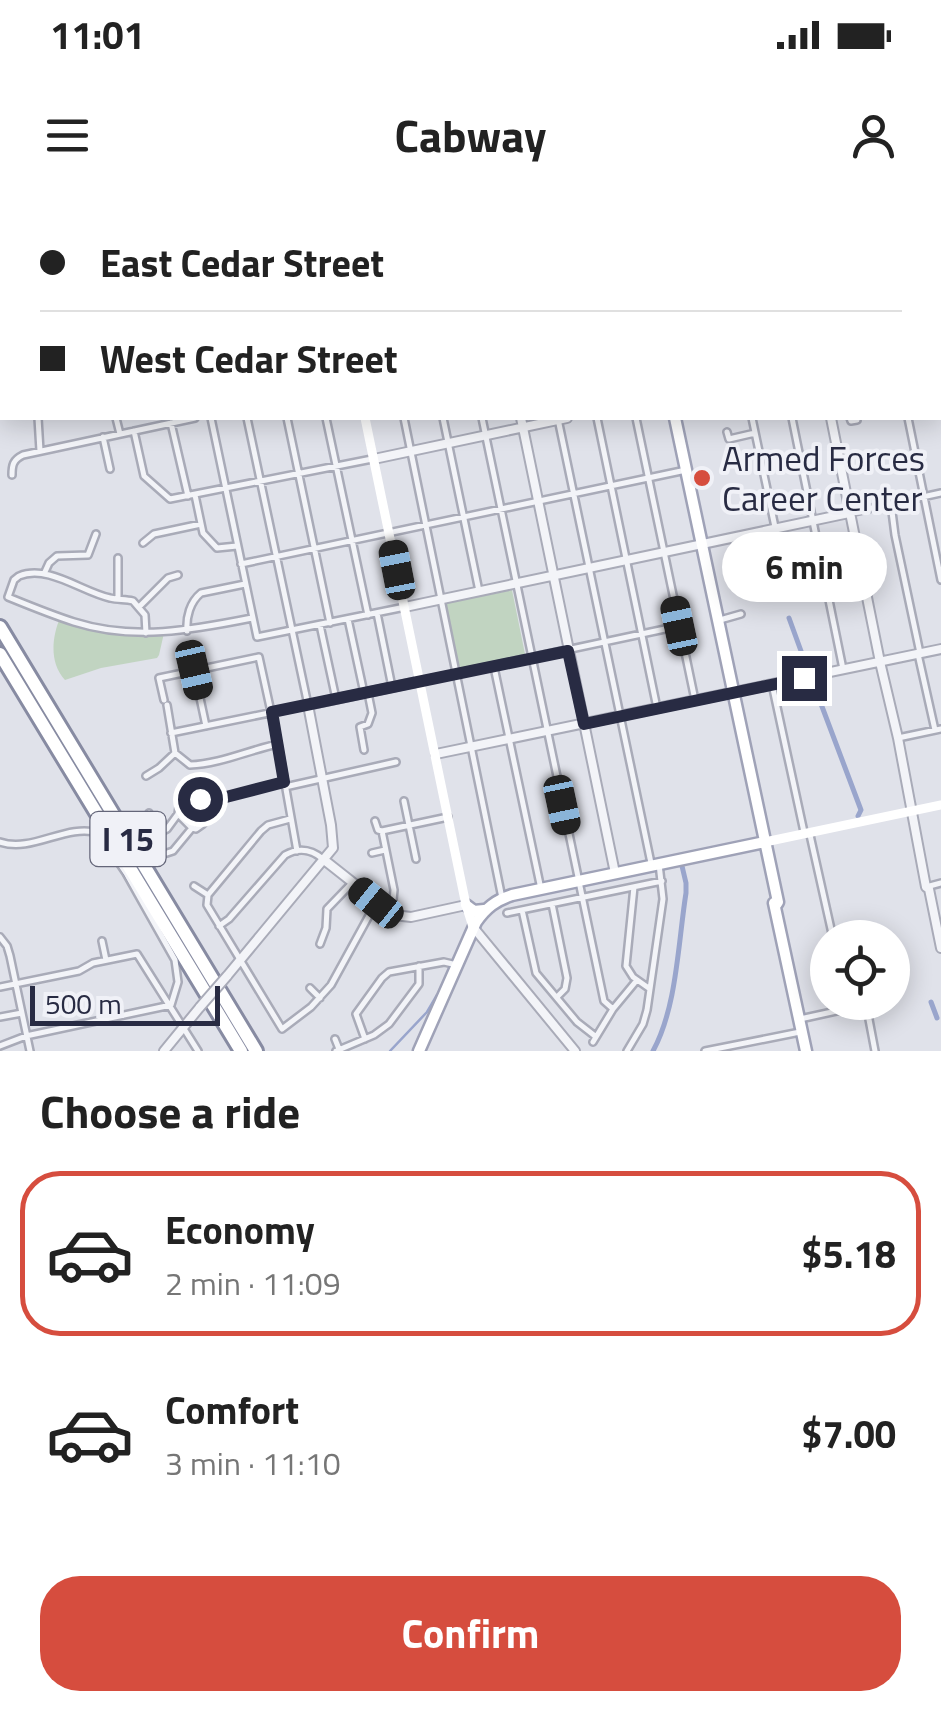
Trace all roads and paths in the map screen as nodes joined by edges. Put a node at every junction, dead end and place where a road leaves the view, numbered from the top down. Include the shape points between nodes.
1 (38, 420) edge
2 (116, 420) edge
3 (186, 420) edge
4 (210, 420) edge
5 (247, 420) edge
6 (287, 420) edge
7 (326, 420) edge
8 (365, 420) edge
9 (404, 420) edge
10 (442, 420) edge
11 (482, 420) edge
12 (561, 420) edge
13 (596, 420) edge
14 (636, 420) edge
15 (675, 420) edge
16 (752, 420) edge
17 (792, 420) edge
18 (831, 420) edge
19 (908, 420) edge
20 (522, 422) edge
21 (172, 423) junction
22 (134, 431) junction
23 (726, 432) dead end
24 (755, 433) junction
25 (120, 434) junction
26 (486, 435) junction
27 (104, 437) junction
28 (448, 443) junction
29 (40, 451) junction
30 (411, 451) junction
31 (374, 458) junction
32 (335, 466) junction
33 (110, 468) dead end
34 (686, 470) junction
35 (298, 474) junction
36 (12, 476) dead end
37 (649, 478) junction
38 (261, 482) junction
39 (611, 486) junction
40 (225, 490) junction
41 (941, 493) edge
42 (574, 494) junction
43 (192, 496) junction
44 (924, 497) junction
45 (537, 502) junction
46 (891, 504) junction
47 (500, 510) junction
48 (849, 513) junction
49 (464, 517) junction
50 (812, 520) junction
51 (200, 524) junction
52 (426, 525) junction
53 (775, 529) junction
54 (390, 532) junction
55 (96, 534) dead end
56 (351, 541) junction
57 (144, 542) dead end
58 (701, 545) junction
59 (237, 546) junction
60 (313, 549) junction
61 (664, 553) junction
62 (276, 556) junction
63 (118, 558) dead end
64 (626, 561) junction
65 (241, 564) junction
66 (589, 568) junction
67 (940, 568) edge
68 (44, 574) junction
69 (178, 575) dead end
70 (552, 576) junction
71 (941, 580) edge
72 (245, 584) junction
73 (515, 584) junction
74 (479, 592) junction
75 (442, 599) junction
76 (118, 600) junction
77 (139, 607) junction
78 (405, 607) junction
79 (377, 613) junction
80 (741, 614) dead end
81 (368, 615) junction
82 (252, 618) junction
83 (348, 619) junction
84 (717, 620) junction
85 (330, 623) junction
86 (320, 625) junction
87 (679, 626) junction
88 (0, 627) edge
89 (292, 630) junction
90 (187, 631) junction
91 (146, 633) junction
92 (642, 635) junction
93 (605, 643) junction
94 (941, 649) edge
95 (568, 651) junction
96 (0, 654) edge
97 (919, 654) junction
98 (531, 658) junction
99 (880, 662) junction
100 (494, 666) junction
101 (194, 670) junction
102 (843, 670) junction
103 (457, 674) junction
104 (420, 682) junction
105 (772, 684) junction
106 (392, 688) junction
107 (732, 692) junction
108 (366, 693) junction
109 (336, 699) junction
110 (695, 700) junction
111 (308, 705) junction
112 (657, 708) junction
113 (272, 712) junction
114 (620, 716) junction
115 (584, 724) junction
116 (206, 726) junction
117 (938, 730) edge
118 (547, 732) junction
119 (171, 733) junction
120 (898, 738) junction
121 (510, 740) junction
122 (278, 744) junction
123 (472, 747) junction
124 (364, 750) dead end
125 (175, 753) junction
126 (436, 754) junction
127 (396, 762) dead end
128 (146, 776) dead end
129 (322, 778) junction
130 (284, 784) junction
131 (200, 799) junction
132 (404, 801) dead end
133 (941, 806) edge
134 (911, 812) junction
135 (149, 813) dead end
136 (178, 814) junction
137 (449, 817) junction
138 (290, 819) junction
139 (375, 821) dead end
140 (409, 826) junction
141 (192, 828) junction
142 (382, 831) junction
143 (807, 835) junction
144 (0, 842) edge
145 (763, 845) junction
146 (297, 850) junction
147 (386, 850) junction
148 (167, 853) dead end
149 (372, 853) dead end
150 (416, 859) dead end
151 (323, 860) junction
152 (655, 865) junction
153 (615, 873) junction
154 (578, 881) junction
155 (662, 881) junction
156 (352, 883) junction
157 (941, 883) edge
158 (194, 886) dead end
159 (634, 887) junction
160 (926, 887) junction
161 (541, 889) junction
162 (208, 895) junction
163 (502, 898) junction
164 (581, 898) junction
165 (376, 903) junction
166 (552, 904) junction
167 (466, 905) junction
168 (484, 910) junction
169 (522, 910) junction
170 (388, 912) junction
171 (507, 913) dead end
172 (620, 917) dead end
173 (631, 918) junction
174 (828, 920) edge
175 (219, 926) junction
176 (474, 927) junction
177 (0, 937) edge
178 (482, 939) junction
179 (102, 941) dead end
180 (320, 944) dead end
181 (467, 944) junction
182 (941, 948) edge
183 (106, 960) junction
184 (240, 960) junction
185 (420, 966) junction
186 (456, 966) junction
187 (636, 980) junction
188 (16, 984) junction
189 (0, 987) edge
190 (310, 988) dead end
191 (650, 990) junction
192 (557, 997) junction
193 (320, 998) junction
194 (171, 1005) junction
195 (613, 1009) junction
196 (22, 1013) junction
197 (0, 1017) edge
198 (813, 1020) edge
199 (869, 1020) edge
200 (801, 1025) junction
201 (184, 1027) junction
202 (26, 1036) junction
203 (365, 1039) junction
204 (336, 1040) dead end
205 (0, 1046) edge
206 (746, 1047) edge
207 (338, 1050) edge
208 (30, 1051) edge
209 (164, 1051) edge
210 (198, 1051) edge
211 (241, 1051) edge
212 (258, 1051) edge
213 (419, 1051) edge
214 (575, 1051) edge
215 (628, 1051) edge
216 (705, 1051) edge
217 (806, 1051) edge
218 (875, 1051) edge

1 - 29 street
2 - 25 street
3 - 21 street
4 - 40 street
5 - 38 street
6 - 35 street
7 - 32 street
8 - 31 main road
9 - 30 street
10 - 28 street
11 - 26 street
12 - 42 street
13 - 39 street
14 - 37 street
15 - 34 main road
16 - 24 street
17 - 50 street
18 - 48 street
19 - 44 street
20 - 26 street
20 - 45 street
21 - 22 street
21 - 43 street
22 - 25 street
22 - 43 street via 144,476 170,499
23 - 24 street via 729,440
24 - 53 street
25 - 27 street
26 - 28 street
26 - 47 street
27 - 29 street
27 - 33 street
28 - 30 street
28 - 49 street
29 - 36 street via 16,458
30 - 31 street
30 - 52 street
31 - 32 street
31 - 54 main road
32 - 35 street
32 - 56 street
34 - 37 street
34 - 58 main road
35 - 38 street
35 - 60 street
37 - 39 street
37 - 61 street
38 - 40 street
38 - 62 street
39 - 42 street
39 - 64 street
40 - 43 street
40 - 59 street
41 - 44 street
42 - 45 street
42 - 66 street
43 - 51 street
44 - 46 street
44 - 67 street
45 - 47 street
45 - 70 street
46 - 48 street
46 - 97 street
47 - 49 street
47 - 73 street
48 - 50 street
48 - 99 street
49 - 52 street
49 - 74 street
50 - 53 street
50 - 102 street
51 - 57 street
51 - 59 street via 217,548
52 - 54 street
52 - 75 street
53 - 58 street
54 - 56 street
54 - 78 main road
55 - 68 street via 88,556 57,556
56 - 60 street
56 - 81 street
58 - 61 street
58 - 84 main road
59 - 65 street
60 - 62 street
60 - 85 street
61 - 64 street
61 - 87 street
62 - 65 street
62 - 89 street
63 - 76 street
64 - 66 street
64 - 92 street
65 - 72 street
66 - 70 street
66 - 93 street
67 - 71 street
68 - 76 street
68 - 91 street via 24,573 8,597 77,624
69 - 77 street
70 - 73 street
70 - 95 street
72 - 82 street
72 - 90 street via 197,596
73 - 74 street
73 - 98 street
74 - 75 street
75 - 78 street
75 - 103 street
76 - 77 street
77 - 91 street
78 - 79 street
78 - 104 main road
79 - 81 street
79 - 106 street
80 - 84 street
81 - 83 street
82 - 89 street via 257,637
82 - 90 street
83 - 85 street
83 - 108 street
84 - 107 main road
85 - 86 street
86 - 89 street
86 - 109 street
87 - 92 street
87 - 110 street
88 - 212 highway, I 15
89 - 111 street
90 - 91 street
92 - 93 street
92 - 112 street
93 - 95 street
93 - 114 street
94 - 97 street
95 - 98 street
95 - 115 street
96 - 211 highway, I 15
97 - 99 street
97 - 117 street
98 - 100 street
98 - 118 street
99 - 102 street
99 - 120 street
100 - 103 street
100 - 121 street
101 - 113 street via 259,658
101 - 116 street
101 - 119 street via 159,678
102 - 105 street
103 - 104 street
103 - 123 street
104 - 106 street
104 - 126 main road
105 - 107 street
105 - 143 street
106 - 108 street
107 - 110 street
107 - 145 main road
108 - 109 street
108 - 124 street via 372,713 360,727
109 - 111 street
110 - 112 street
111 - 113 street
111 - 129 street
112 - 114 street
113 - 116 street
113 - 122 street
114 - 115 street
114 - 152 street
115 - 118 street
115 - 153 street
116 - 119 street
117 - 120 street
118 - 121 street
118 - 154 street
119 - 125 street
120 - 134 street
121 - 123 street
121 - 161 street
122 - 125 street via 196,765
122 - 130 street
123 - 126 street
123 - 163 street
125 - 128 street
126 - 137 main road
127 - 129 street
129 - 130 street
129 - 151 street via 333,836
130 - 131 street
130 - 138 street
131 - 136 street via 182,803
131 - 141 street via 204,824
132 - 140 street
133 - 134 main road
134 - 143 main road
134 - 160 street
135 - 136 street via 161,832
136 - 141 street
137 - 140 street
137 - 167 main road
138 - 146 street
138 - 162 street via 261,831
139 - 142 street
140 - 142 street
140 - 150 street
141 - 148 street
142 - 147 street
143 - 145 main road
143 - 174 street
144 - 194 street via 21,846 99,833 175,960
145 - 152 main road
145 - 200 main road
146 - 151 street
146 - 175 street
147 - 149 street
147 - 170 street via 394,890
151 - 156 street
151 - 184 street
152 - 153 main road
152 - 155 street
153 - 154 main road
154 - 161 main road
154 - 164 street
155 - 159 street
155 - 191 street
156 - 165 street
156 - 180 street via 327,909
157 - 160 street
158 - 162 street
159 - 164 street
159 - 173 street
160 - 182 street
161 - 163 main road
162 - 175 street
163 - 168 main road
164 - 166 street
164 - 195 street via 604,1001
165 - 170 street
165 - 193 street
166 - 169 street
166 - 192 street via 567,978
167 - 168 main road
167 - 170 street via 411,916
167 - 176 main road
168 - 176 main road
169 - 171 street
169 - 192 street via 535,969
172 - 173 street
173 - 187 street via 626,960
175 - 184 street
176 - 178 street
176 - 181 main road
177 - 188 street
178 - 181 main road
178 - 214 street
179 - 183 street
181 - 186 main road
183 - 188 street
183 - 194 street via 140,955
184 - 193 street via 282,1029
184 - 201 street, bridge
185 - 186 street
185 - 203 street via 419,984 389,1024
185 - 203 street via 390,972 360,1006 356,1014
186 - 213 main road
187 - 191 street
187 - 195 street
188 - 189 street
188 - 196 street
190 - 193 street
191 - 215 street
192 - 195 street via 594,1039
194 - 201 street
194 - 202 street
196 - 197 street
196 - 202 street
198 - 200 street
199 - 218 street
200 - 206 street
200 - 217 main road
201 - 209 street
201 - 210 street
202 - 205 street
202 - 208 street
203 - 207 street
204 - 207 street
206 - 216 street

